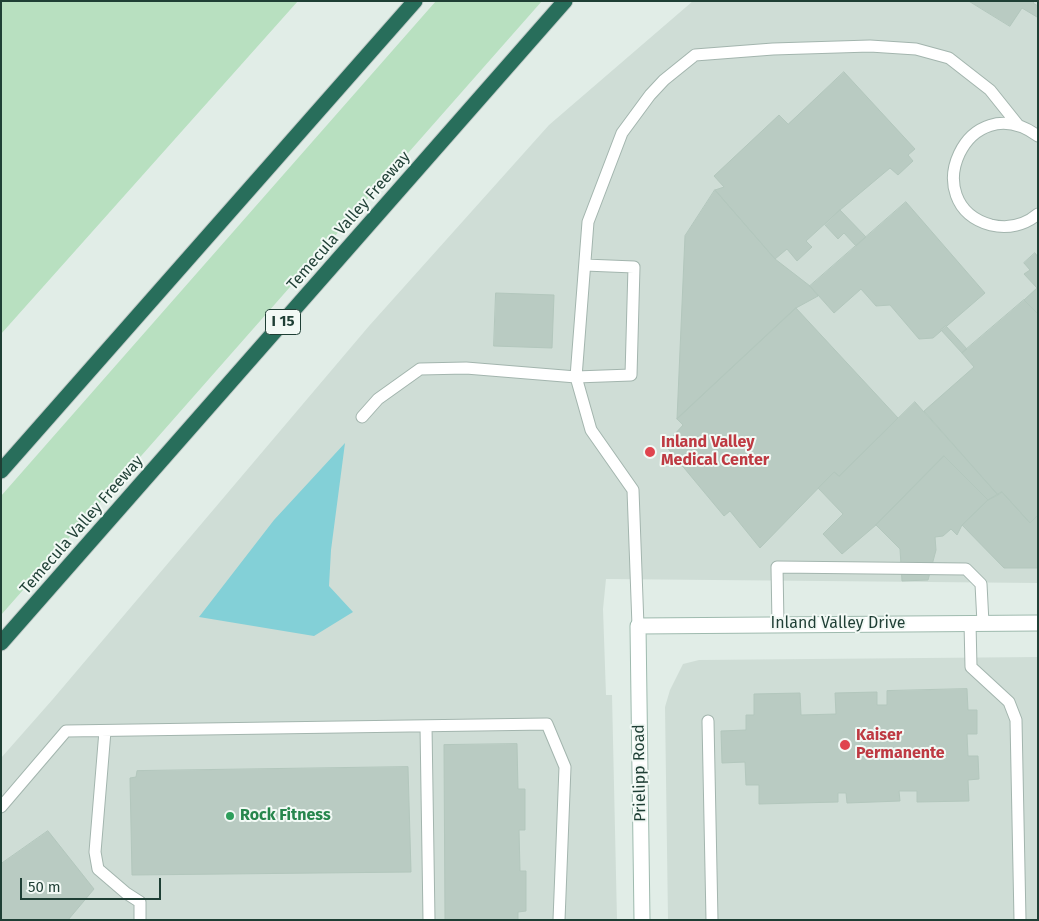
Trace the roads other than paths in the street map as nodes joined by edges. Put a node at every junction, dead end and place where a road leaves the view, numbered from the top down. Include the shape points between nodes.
1 (415, 1) edge
2 (565, 1) edge
3 (1018, 125) junction
4 (1038, 136) edge
5 (1038, 214) edge
6 (585, 265) junction
7 (576, 377) junction
8 (362, 417) dead end
9 (1, 472) edge
10 (977, 623) junction
11 (1038, 623) edge
12 (778, 624) junction
13 (638, 626) junction
14 (1, 643) edge
15 (708, 721) dead end
16 (426, 726) junction
17 (105, 731) junction
18 (1, 807) edge
19 (140, 920) edge
20 (429, 920) edge
21 (559, 920) edge
22 (642, 920) edge
23 (712, 920) edge
24 (1020, 920) edge

1 - 9 highway
2 - 14 highway, Temecula Valley Freeway / I 15
3 - 4 lane
3 - 5 lane via 1001,123 970,137 954,166 954,183 959,199 969,213 983,222 999,227 1016,226
3 - 6 lane via 990,90 949,58 916,48 773,49 695,55 664,80 622,133 588,222
6 - 7 lane
6 - 7 lane via 634,267 631,375
7 - 8 lane via 466,368 420,369 378,399
7 - 13 lane via 591,430 633,490
10 - 11 street, Inland Valley Drive
10 - 12 street, Inland Valley Drive
10 - 12 lane via 981,584 966,568 777,567
10 - 24 lane via 970,667 1009,702 1016,720
12 - 13 street, Inland Valley Drive
13 - 22 street, Prielipp Road
15 - 23 lane
16 - 17 lane
16 - 20 lane
16 - 21 lane via 546,724 565,767
17 - 18 lane via 66,731
17 - 19 lane via 95,852 98,869 140,902

